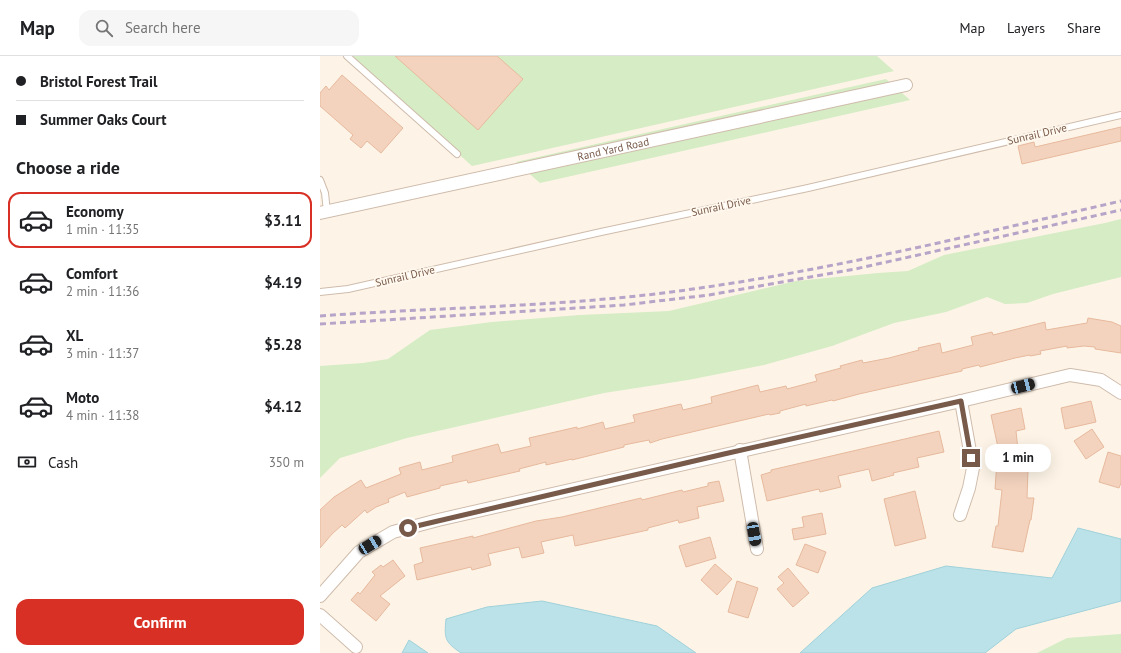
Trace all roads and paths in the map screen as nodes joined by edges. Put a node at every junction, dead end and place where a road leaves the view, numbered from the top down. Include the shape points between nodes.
1 (347, 56) edge
2 (906, 85) dead end
3 (1121, 115) edge
4 (457, 154) dead end
5 (320, 180) edge
6 (323, 213) edge
7 (320, 292) edge
8 (1121, 393) edge
9 (961, 401) junction
10 (740, 450) junction
11 (960, 515) dead end
12 (757, 549) dead end
13 (320, 596) edge
14 (320, 615) edge
15 (356, 647) dead end

1 - 4 lane
2 - 6 street, Rand Yard Road
3 - 7 lane, Sunrail Drive via 348,289
5 - 6 lane via 325,193
8 - 9 street via 1101,380 1070,375
9 - 10 street
9 - 11 street via 973,468
10 - 12 street
10 - 13 street via 393,532 359,552
14 - 15 street

